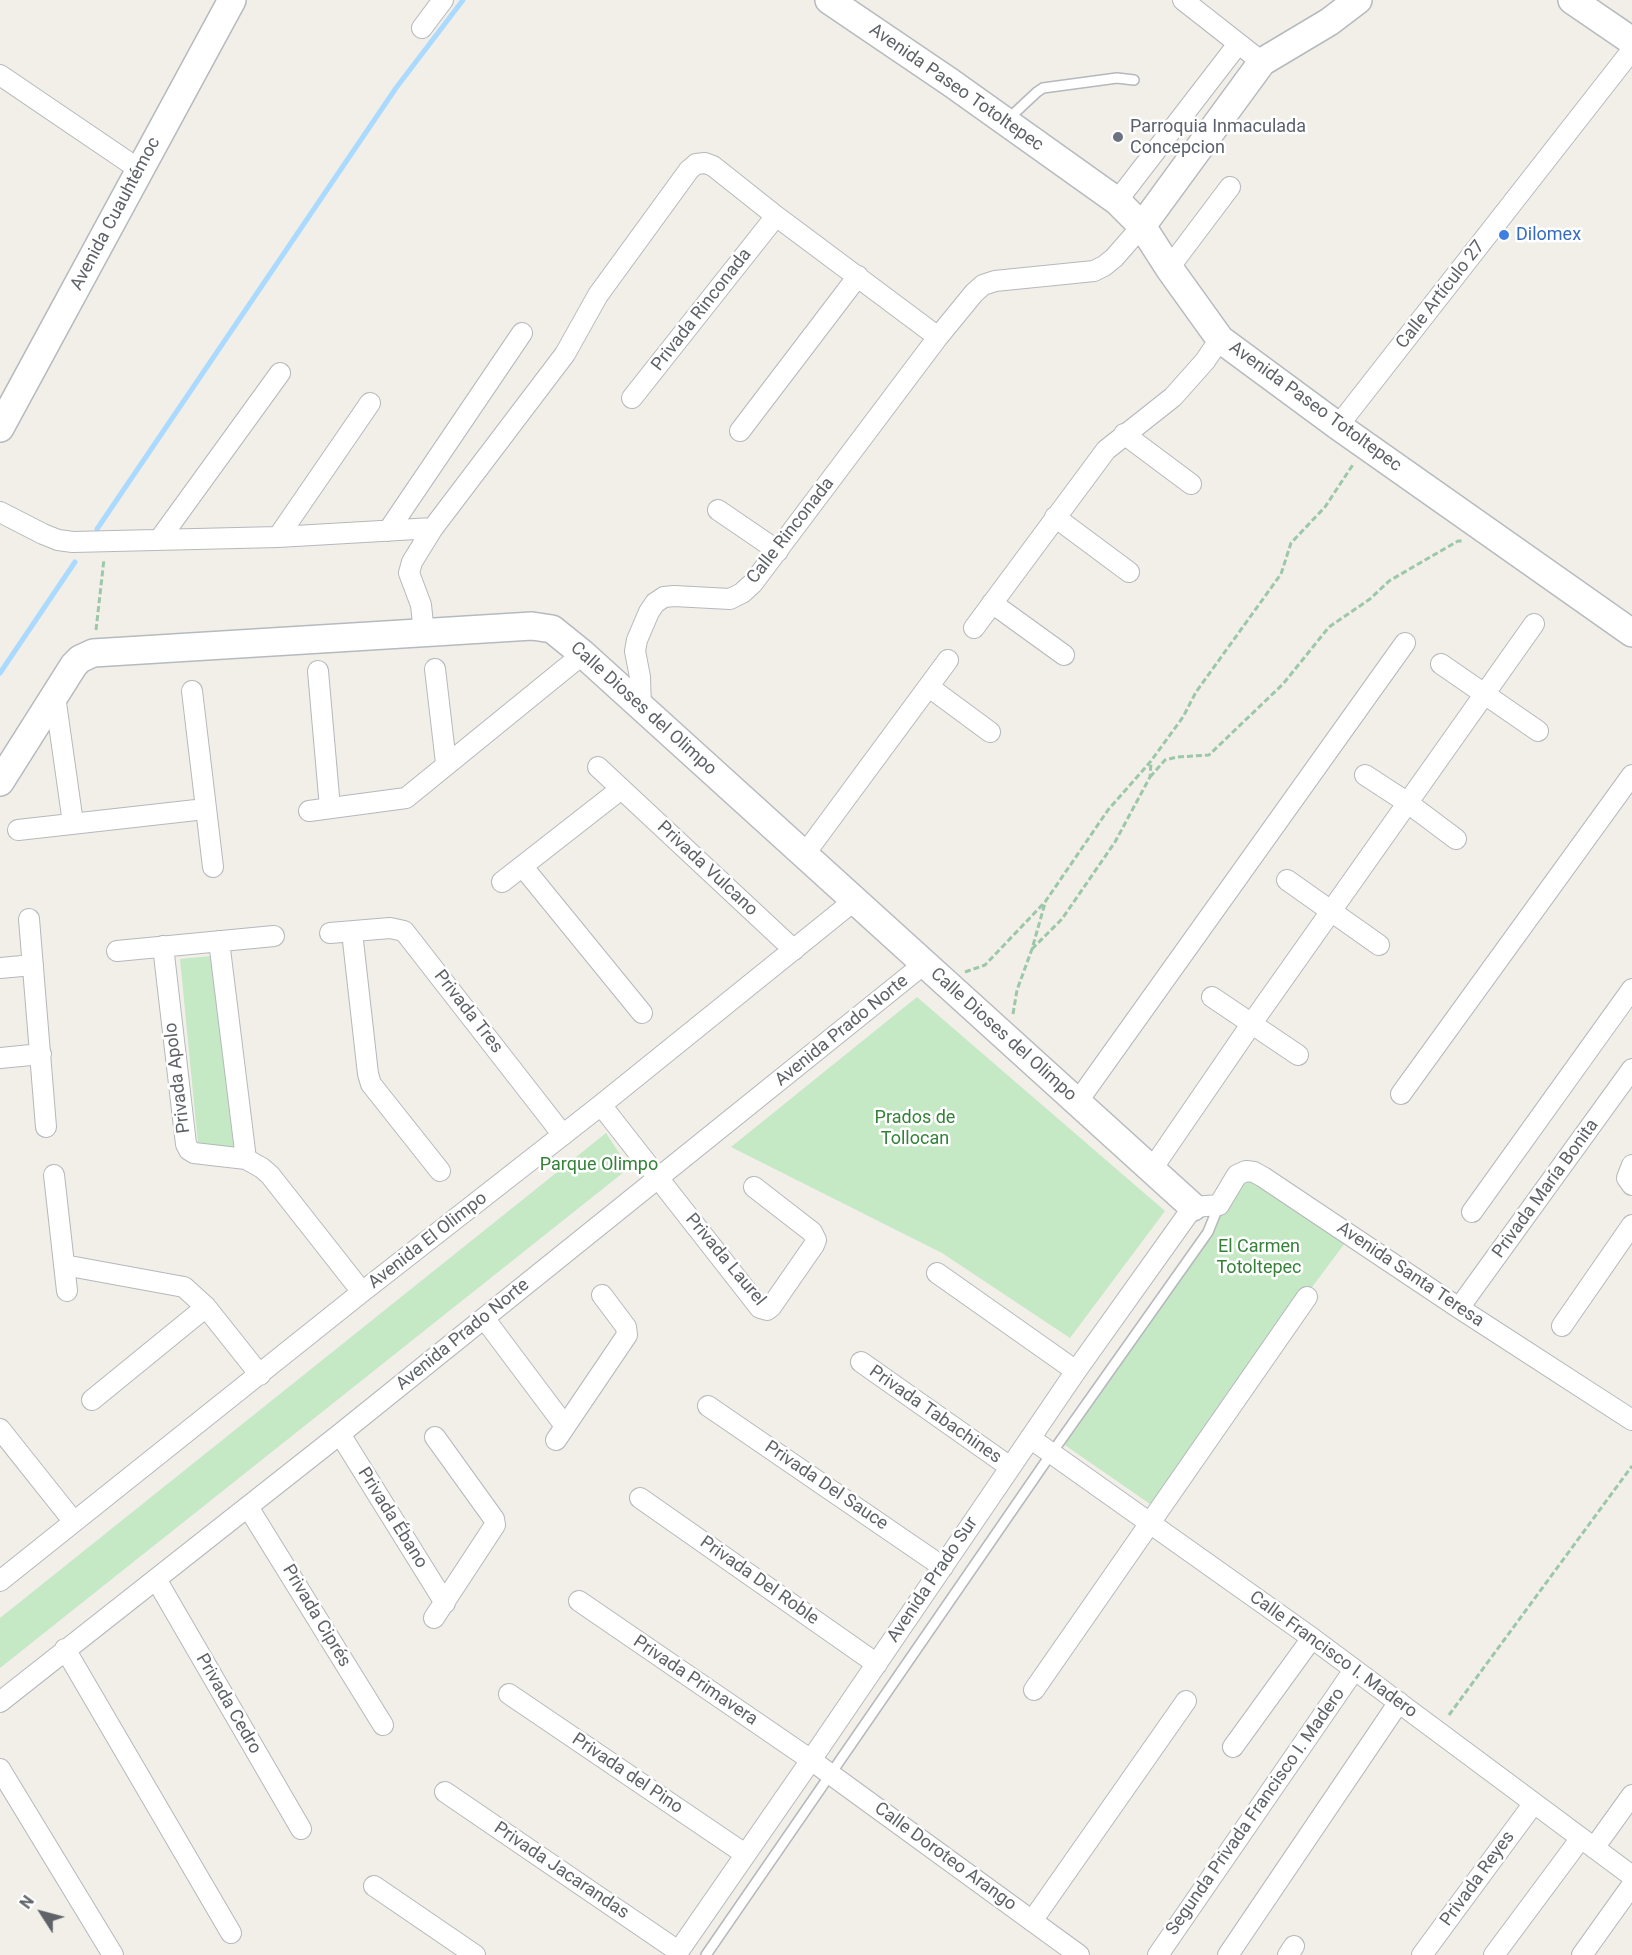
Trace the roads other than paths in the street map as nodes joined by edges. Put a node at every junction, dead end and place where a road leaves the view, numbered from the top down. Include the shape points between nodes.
1 (232, 0) edge
2 (443, 0) edge
3 (829, 0) edge
4 (1183, 0) edge
5 (1358, 0) edge
6 (1572, 0) edge
7 (422, 28) dead end
8 (1632, 41) edge
9 (1238, 44) junction
10 (1632, 50) edge
11 (1262, 62) junction
12 (0, 75) edge
13 (1134, 80) dead end
14 (1005, 122) junction
15 (140, 170) junction
16 (1230, 187) dead end
17 (1117, 201) junction
18 (773, 220) junction
19 (1142, 226) junction
20 (1169, 268) junction
21 (858, 276) junction
22 (522, 333) dead end
23 (938, 337) junction
24 (1220, 339) junction
25 (280, 373) dead end
26 (632, 398) dead end
27 (370, 403) dead end
28 (1338, 426) junction
29 (0, 428) edge
30 (740, 431) dead end
31 (1124, 434) junction
32 (1191, 484) dead end
33 (718, 510) dead end
34 (0, 512) edge
35 (1055, 517) junction
36 (433, 528) junction
37 (388, 531) junction
38 (278, 537) junction
39 (159, 540) junction
40 (778, 551) junction
41 (1129, 572) dead end
42 (992, 603) junction
43 (1534, 624) dead end
44 (974, 628) dead end
45 (424, 633) junction
46 (1632, 633) edge
47 (1405, 643) dead end
48 (583, 654) junction
49 (1064, 655) dead end
50 (948, 660) dead end
51 (1441, 664) dead end
52 (435, 669) dead end
53 (318, 671) dead end
54 (929, 687) junction
55 (192, 691) dead end
56 (1485, 693) junction
57 (55, 696) junction
58 (641, 708) junction
59 (1538, 731) dead end
60 (990, 732) dead end
61 (446, 764) junction
62 (598, 767) dead end
63 (1365, 775) dead end
64 (1632, 775) edge
65 (0, 782) edge
66 (621, 789) junction
67 (1408, 803) junction
68 (330, 808) junction
69 (205, 809) junction
70 (309, 810) dead end
71 (73, 823) junction
72 (18, 830) dead end
73 (1456, 839) dead end
74 (804, 855) junction
75 (213, 867) dead end
76 (523, 867) junction
77 (1287, 880) dead end
78 (502, 882) dead end
79 (855, 900) junction
80 (1332, 912) junction
81 (29, 919) dead end
82 (352, 932) junction
83 (330, 933) dead end
84 (274, 936) dead end
85 (219, 941) junction
86 (1379, 945) dead end
87 (163, 946) junction
88 (794, 950) junction
89 (117, 951) dead end
90 (33, 965) junction
91 (0, 968) edge
92 (932, 972) junction
93 (1632, 989) edge
94 (1212, 997) dead end
95 (642, 1013) dead end
96 (1252, 1023) junction
97 (41, 1054) junction
98 (1298, 1055) dead end
99 (0, 1058) edge
100 (1632, 1069) edge
101 (1401, 1094) dead end
102 (1078, 1101) junction
103 (601, 1105) junction
104 (46, 1127) dead end
105 (563, 1136) junction
106 (246, 1159) junction
107 (1632, 1165) edge
108 (1152, 1169) junction
109 (440, 1172) dead end
110 (54, 1175) dead end
111 (659, 1178) junction
112 (1632, 1185) edge
113 (754, 1187) dead end
114 (1206, 1206) junction
115 (1472, 1212) dead end
116 (1632, 1225) edge
117 (64, 1265) junction
118 (937, 1273) dead end
119 (67, 1291) dead end
120 (362, 1292) junction
121 (602, 1295) dead end
122 (1307, 1297) dead end
123 (206, 1307) junction
124 (1459, 1308) junction
125 (484, 1318) junction
126 (1563, 1326) dead end
127 (861, 1362) dead end
128 (1076, 1371) junction
129 (260, 1375) junction
130 (92, 1400) dead end
131 (708, 1406) dead end
132 (1632, 1420) edge
133 (0, 1429) edge
134 (340, 1434) junction
135 (435, 1437) dead end
136 (1030, 1438) junction
137 (1051, 1454) junction
138 (1010, 1467) junction
139 (640, 1498) dead end
140 (248, 1507) junction
141 (74, 1522) junction
142 (1150, 1523) junction
143 (943, 1567) junction
144 (156, 1579) junction
145 (0, 1581) edge
146 (579, 1601) dead end
147 (1312, 1638) junction
148 (65, 1649) junction
149 (877, 1664) junction
150 (1354, 1670) junction
151 (1034, 1689) dead end
152 (509, 1694) dead end
153 (1186, 1701) dead end
154 (0, 1702) edge
155 (1399, 1702) junction
156 (383, 1725) dead end
157 (1233, 1747) dead end
158 (811, 1760) junction
159 (0, 1768) edge
160 (831, 1774) junction
161 (445, 1792) dead end
162 (1632, 1795) edge
163 (1534, 1803) junction
164 (301, 1829) dead end
165 (1587, 1843) junction
166 (745, 1854) junction
167 (1632, 1876) edge
168 (1632, 1885) edge
169 (374, 1886) dead end
170 (1032, 1921) junction
171 (231, 1933) dead end
172 (677, 1953) edge
173 (113, 1955) edge
174 (475, 1955) edge
175 (706, 1955) edge
176 (1079, 1955) edge
177 (1158, 1955) edge
178 (1228, 1955) edge
179 (1422, 1955) edge
180 (1494, 1955) edge
181 (1581, 1955) edge

1 - 15 main road, Avenida Cuauhtémoc
2 - 7 street
3 - 14 main road, Avenida Paseo Totoltepec
4 - 9 street
5 - 11 main road
6 - 8 main road
9 - 11 street
9 - 17 street
10 - 28 street, Calle Artículo 27
11 - 19 main road
12 - 15 street
13 - 14 lane via 1117,78 1044,88
14 - 17 main road, Avenida Paseo Totoltepec
15 - 29 main road, Avenida Cuauhtémoc
16 - 20 street
17 - 19 main road, Avenida Paseo Totoltepec
18 - 21 street
18 - 26 street, Privada Rinconada
18 - 36 street via 713,166 696,164 689,170 598,295 560,362
19 - 20 main road, Avenida Paseo Totoltepec
19 - 23 street, Calle Rinconada via 1114,258 1094,271 983,285
20 - 24 main road, Avenida Paseo Totoltepec
21 - 23 street
21 - 30 street
22 - 37 street
23 - 40 street, Calle Rinconada
24 - 28 main road, Avenida Paseo Totoltepec
24 - 31 street via 1173,397
25 - 39 street
27 - 38 street
28 - 46 main road, Avenida Paseo Totoltepec
31 - 32 street
31 - 35 street via 1106,450
33 - 40 street
34 - 39 street via 58,540
35 - 41 street
35 - 42 street
36 - 37 street
36 - 45 street via 409,573 421,605
37 - 38 street
38 - 39 street
40 - 58 street, Calle Rinconada via 753,584 730,599 674,596 655,603 635,651
42 - 44 street
42 - 49 street
43 - 56 street
45 - 48 main road, Calle Dioses del Olimpo via 541,627 552,629
45 - 57 main road, Calle Dioses del Olimpo via 93,653 74,665
47 - 102 street
48 - 58 main road, Calle Dioses del Olimpo
48 - 61 street
50 - 54 street
51 - 56 street
52 - 61 street
53 - 68 street
54 - 60 street
54 - 74 street
55 - 69 street
56 - 59 street
56 - 67 street
57 - 65 main road
57 - 71 street
58 - 74 main road, Calle Dioses del Olimpo
61 - 68 street via 406,798
62 - 66 street, Privada Vulcano
63 - 67 street
64 - 101 street
66 - 76 street
66 - 88 street, Privada Vulcano
67 - 73 street
67 - 80 street
68 - 70 street
69 - 71 street
69 - 75 street
71 - 72 street
74 - 79 main road, Calle Dioses del Olimpo
76 - 78 street
76 - 95 street
77 - 80 street
79 - 88 street, Avenida El Olimpo
79 - 92 main road, Calle Dioses del Olimpo
80 - 86 street
80 - 96 street
81 - 90 street
82 - 83 street, Privada Tres
82 - 105 street, Privada Tres via 390,928 404,931
82 - 109 street via 371,1084
84 - 85 street
85 - 87 street
85 - 106 street
87 - 89 street
87 - 106 street, Privada Apolo via 186,1144 194,1154
88 - 103 street, Avenida El Olimpo
90 - 91 street
90 - 97 street
92 - 102 main road, Calle Dioses del Olimpo
92 - 111 street, Avenida Prado Norte
93 - 115 street
94 - 96 street
96 - 98 street
96 - 108 street
97 - 99 street
97 - 104 street
100 - 124 street, Privada María Bonita
102 - 108 main road, Calle Dioses del Olimpo
103 - 105 street, Avenida El Olimpo
103 - 111 street, Privada Laurel
105 - 120 street, Avenida El Olimpo
106 - 120 street, Privada Apolo via 270,1175
107 - 112 street via 1627,1178
108 - 114 main road, Calle Dioses del Olimpo
110 - 117 street
111 - 113 street, Privada Laurel via 760,1308 766,1310 816,1240 812,1232
111 - 125 street, Avenida Prado Norte
114 - 124 street, Avenida Santa Teresa via 1237,1175 1254,1172
114 - 128 street, Avenida Prado Sur
114 - 137 lane via 1208,1232
116 - 126 street
117 - 119 street
117 - 123 street via 184,1287
118 - 128 street
120 - 129 street, Avenida El Olimpo
121 - 125 street via 626,1327 627,1335 561,1433
122 - 142 street
123 - 129 street
123 - 130 street
124 - 132 street, Avenida Santa Teresa
125 - 134 street, Avenida Prado Norte
127 - 138 street, Privada Tabachines
128 - 136 street, Avenida Prado Sur
129 - 141 street, Avenida El Olimpo
131 - 143 street, Privada Del Sauce
133 - 141 street
134 - 135 street, Privada Ébano via 440,1610 495,1525
134 - 140 street, Avenida Prado Norte
136 - 137 street, Calle Francisco I. Madero
136 - 138 street, Avenida Prado Sur
137 - 142 street, Calle Francisco I. Madero
137 - 160 lane
138 - 143 street, Avenida Prado Sur
139 - 149 street, Privada Del Roble
140 - 144 street, Avenida Prado Norte
140 - 156 street, Privada Ciprés
141 - 145 street, Avenida El Olimpo
142 - 147 street, Calle Francisco I. Madero
142 - 151 street
143 - 149 street, Avenida Prado Sur
144 - 148 street, Avenida Prado Norte
144 - 164 street, Privada Cedro
146 - 158 street, Privada Primavera
147 - 150 street, Calle Francisco I. Madero
147 - 157 street
148 - 154 street, Avenida Prado Norte
148 - 171 street
149 - 158 street, Avenida Prado Sur
150 - 155 street, Calle Francisco I. Madero
150 - 177 street, Segunda Privada Francisco I. Madero
152 - 166 street, Privada del Pino
153 - 170 street
155 - 163 street, Calle Francisco I. Madero
155 - 178 street
158 - 160 street, Calle Doroteo Arango
158 - 166 street, Avenida Prado Sur
159 - 173 street
160 - 170 street, Calle Doroteo Arango
160 - 175 lane
161 - 172 street, Privada Jacarandas
162 - 165 street
163 - 165 street, Calle Francisco I. Madero
163 - 179 street, Privada Reyes
165 - 167 street, Calle Francisco I. Madero
165 - 180 street
166 - 172 street, Avenida Prado Sur
168 - 181 street
169 - 174 street
170 - 176 street, Calle Doroteo Arango

